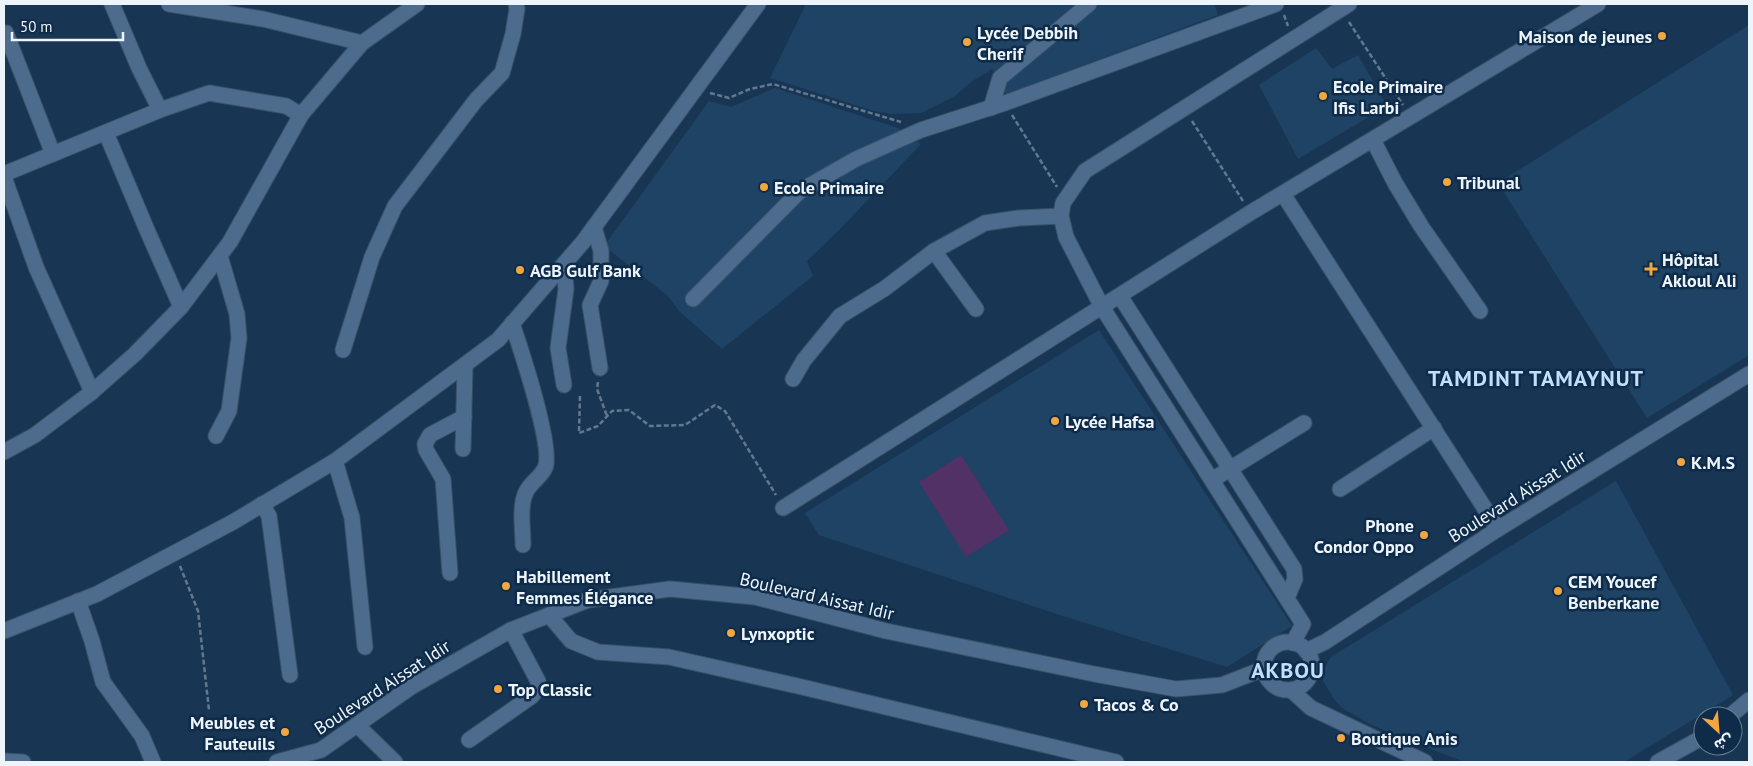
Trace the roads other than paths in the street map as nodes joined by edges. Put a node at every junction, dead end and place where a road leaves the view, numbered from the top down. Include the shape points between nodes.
1 (112, 4) edge
2 (169, 4) edge
3 (417, 4) edge
4 (516, 4) edge
5 (758, 4) edge
6 (1089, 4) edge
7 (1598, 4) edge
8 (1345, 6) edge
9 (1279, 8) edge
10 (4, 34) edge
11 (362, 43) junction
12 (998, 106) junction
13 (160, 110) junction
14 (301, 115) junction
15 (106, 133) junction
16 (1373, 140) junction
17 (53, 154) junction
18 (4, 174) edge
19 (4, 178) edge
20 (1283, 194) junction
21 (1061, 216) junction
22 (594, 228) junction
23 (934, 252) junction
24 (220, 256) junction
25 (564, 264) junction
26 (1120, 296) junction
27 (693, 299) dead end
28 (181, 307) junction
29 (1102, 307) junction
30 (976, 309) dead end
31 (1480, 311) dead end
32 (512, 324) junction
33 (343, 350) dead end
34 (465, 365) junction
35 (600, 368) road end
36 (1749, 374) edge
37 (793, 379) dead end
38 (564, 385) dead end
39 (92, 392) junction
40 (464, 417) junction
41 (1304, 423) dead end
42 (1434, 428) junction
43 (216, 436) dead end
44 (463, 449) dead end
45 (4, 452) edge
46 (335, 461) junction
47 (1231, 468) junction
48 (1212, 480) junction
49 (1340, 488) dead end
50 (262, 504) junction
51 (783, 508) road end
52 (1498, 529) junction
53 (523, 545) dead end
54 (450, 573) dead end
55 (1287, 598) junction
56 (78, 601) junction
57 (549, 615) junction
58 (511, 630) junction
59 (4, 631) edge
60 (1293, 642) junction
61 (365, 647) dead end
62 (1306, 651) junction
63 (1263, 669) junction
64 (290, 675) dead end
65 (1291, 690) junction
66 (357, 725) junction
67 (469, 740) dead end
68 (1693, 743) edge
69 (4, 760) edge
70 (23, 762) edge
71 (153, 762) edge
72 (277, 762) edge
73 (395, 762) edge
74 (1116, 762) edge
75 (1425, 762) edge
76 (1658, 762) edge

1 - 13 street
2 - 11 street via 263,18
3 - 11 street
4 - 33 street via 513,34 502,74 476,100 396,206 372,257
5 - 22 street
6 - 12 street via 1000,78
7 - 16 street
8 - 21 street via 1085,171 1063,203
9 - 12 street
10 - 17 street
11 - 14 street
12 - 27 street via 921,130 856,159 800,191
13 - 14 street via 210,93 286,106
13 - 15 street
14 - 24 street
15 - 17 street
15 - 28 street
16 - 20 street
16 - 31 street via 1421,226
17 - 18 street
19 - 39 street via 36,267
20 - 26 street
20 - 42 street
21 - 23 street via 985,222
21 - 29 street via 1066,237
22 - 25 street
22 - 35 street via 601,251 601,281 590,305
23 - 30 street
23 - 37 street via 840,316 804,360
24 - 28 street
24 - 43 street via 238,314 239,338 229,411
25 - 32 street
25 - 38 street via 566,289 558,348
26 - 29 street
26 - 47 street
28 - 39 street
29 - 48 street
29 - 51 street
32 - 34 street via 498,340
32 - 53 street via 532,386 547,454 545,468 526,491 522,506
34 - 40 street
34 - 46 street
36 - 52 street, Boulevard Aïssat Idir
39 - 45 street via 35,435
40 - 44 street
40 - 54 street via 430,435 425,444 443,479
41 - 47 street
42 - 49 street
42 - 52 street
46 - 50 street
46 - 61 street via 352,518
47 - 48 street
47 - 55 street via 1294,569 1295,579
48 - 55 street
50 - 56 street via 174,554
50 - 64 street via 269,516
52 - 62 street, Boulevard Aïssat Idir via 1325,642
55 - 60 street via 1304,624
56 - 59 street
56 - 71 street via 103,682 142,736
57 - 58 street, Boulevard Aissat Idir
57 - 63 street, Boulevard Aissat Idir via 588,600 670,589 756,597 886,631 1176,689 1222,685
57 - 74 street via 571,641 598,652 669,657
58 - 66 street, Boulevard Aissat Idir via 411,687
58 - 67 street via 538,682 538,688 532,696
60 - 62 street
60 - 63 street via 1270,649
62 - 65 street via 1312,665 1309,678 1304,685
63 - 65 street via 1277,688
65 - 75 street via 1311,708
66 - 72 street, Boulevard Aissat Idir via 321,750
66 - 73 street
68 - 76 street
69 - 70 street

